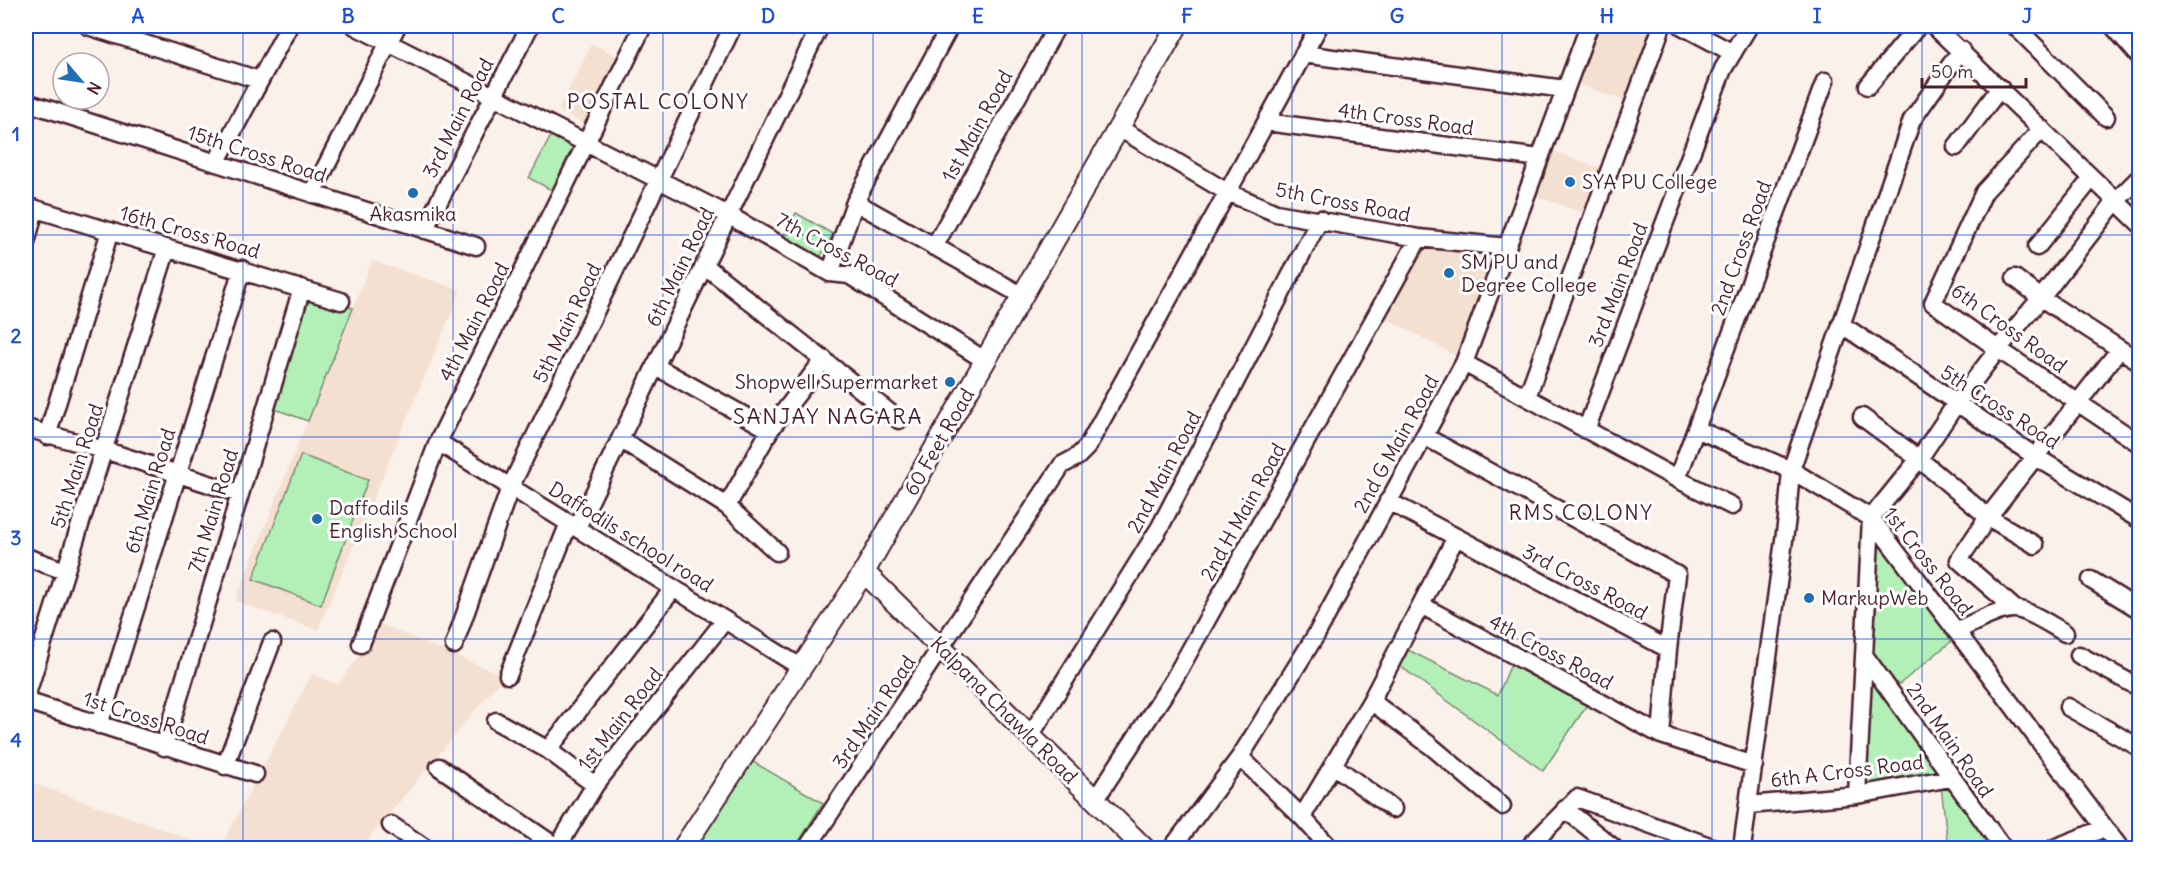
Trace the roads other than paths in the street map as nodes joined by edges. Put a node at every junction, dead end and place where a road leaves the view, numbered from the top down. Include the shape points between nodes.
1 (88, 26) edge
2 (289, 26) edge
3 (355, 26) edge
4 (397, 26) edge
5 (530, 26) edge
6 (643, 26) edge
7 (733, 26) edge
8 (820, 26) edge
9 (950, 26) edge
10 (1057, 26) edge
11 (1177, 26) edge
12 (1319, 26) edge
13 (1589, 26) edge
14 (1662, 26) edge
15 (1682, 26) edge
16 (1749, 26) edge
17 (1918, 26) edge
18 (1934, 26) edge
19 (2014, 26) edge
20 (2113, 26) edge
21 (388, 43) junction
22 (1961, 50) junction
23 (1733, 53) junction
24 (1303, 54) junction
25 (2139, 57) edge
26 (260, 80) junction
27 (1825, 81) dead end
28 (1868, 86) dead end
29 (2000, 88) junction
30 (1565, 89) junction
31 (493, 96) junction
32 (26, 102) edge
33 (2106, 117) dead end
34 (1266, 122) junction
35 (1119, 128) junction
36 (2042, 129) junction
37 (586, 143) junction
38 (1956, 147) dead end
39 (1540, 158) junction
40 (216, 163) junction
41 (2139, 177) edge
42 (2092, 178) junction
43 (659, 180) junction
44 (1227, 192) junction
45 (312, 194) junction
46 (2115, 201) junction
47 (855, 202) junction
48 (30, 208) edge
49 (728, 215) junction
50 (1320, 219) junction
51 (2139, 224) edge
52 (424, 230) junction
53 (110, 231) junction
54 (1419, 238) junction
55 (26, 243) edge
56 (476, 246) dead end
57 (934, 247) junction
58 (1507, 247) junction
59 (2037, 247) dead end
60 (167, 248) junction
61 (704, 266) junction
62 (242, 269) junction
63 (830, 273) junction
64 (2015, 278) dead end
65 (302, 288) junction
66 (1023, 296) junction
67 (2041, 298) junction
68 (341, 301) dead end
69 (1841, 324) junction
70 (1998, 349) junction
71 (2120, 349) junction
72 (824, 359) junction
73 (986, 361) junction
74 (2139, 362) edge
75 (1464, 363) junction
76 (655, 366) junction
77 (1527, 397) junction
78 (1956, 404) junction
79 (2079, 404) junction
80 (1862, 417) dead end
81 (899, 420) dead end
82 (26, 428) edge
83 (1696, 429) junction
84 (770, 430) junction
85 (1586, 430) junction
86 (47, 436) junction
87 (1424, 436) junction
88 (620, 439) junction
89 (438, 442) junction
90 (2139, 444) edge
91 (104, 450) junction
92 (2036, 457) junction
93 (1919, 459) junction
94 (1791, 470) junction
95 (178, 473) junction
96 (1677, 479) junction
97 (510, 488) junction
98 (240, 494) junction
99 (1388, 501) junction
100 (727, 506) junction
101 (1732, 506) dead end
102 (1988, 517) junction
103 (1871, 518) junction
104 (2139, 520) edge
105 (573, 525) junction
106 (1456, 537) junction
107 (2035, 545) dead end
108 (777, 552) dead end
109 (26, 557) edge
110 (65, 571) junction
111 (864, 572) junction
112 (2091, 580) dead end
113 (673, 589) junction
114 (1421, 605) junction
115 (2015, 609) junction
116 (2139, 610) edge
117 (724, 620) junction
118 (1956, 631) junction
119 (2065, 633) dead end
120 (272, 642) dead end
121 (361, 644) dead end
122 (453, 645) dead end
123 (941, 649) junction
124 (1668, 649) junction
125 (1864, 655) junction
126 (2079, 655) dead end
127 (802, 668) junction
128 (508, 675) dead end
129 (2139, 688) edge
130 (26, 699) edge
131 (1371, 701) junction
132 (2068, 707) dead end
133 (496, 721) dead end
134 (99, 725) junction
135 (1661, 735) junction
136 (1030, 736) junction
137 (164, 747) junction
138 (2139, 748) edge
139 (548, 750) junction
140 (1240, 757) junction
141 (1333, 765) junction
142 (1754, 765) junction
143 (225, 766) junction
144 (439, 767) dead end
145 (255, 774) dead end
146 (1951, 778) junction
147 (595, 785) junction
148 (1857, 795) junction
149 (1095, 800) junction
150 (1749, 805) junction
151 (1502, 806) dead end
152 (1393, 809) dead end
153 (1565, 809) junction
154 (1302, 817) junction
155 (391, 825) dead end
156 (2105, 828) junction
157 (557, 848) edge
158 (424, 849) edge
159 (683, 849) edge
160 (807, 849) edge
161 (1144, 849) edge
162 (1172, 849) edge
163 (1330, 849) edge
164 (1528, 849) edge
165 (1614, 849) edge
166 (1715, 849) edge
167 (1742, 849) edge
168 (2003, 849) edge
169 (2054, 849) edge
170 (2120, 849) edge

1 - 26 street
2 - 26 street
3 - 21 street, 7th Cross Road
4 - 21 street
5 - 31 street, 3rd Main Road
6 - 37 street, 4th Main Road
7 - 43 street, 5th Main Road
8 - 49 street, 6th Main Road
9 - 47 street
10 - 57 street, 1st Main Road
11 - 35 street, 60 Feet Road
12 - 24 street, 3rd Main Road
13 - 30 street, 2nd G Main Road
14 - 77 street
15 - 23 street
16 - 23 street, 3rd Main Road
17 - 28 street
18 - 22 street
19 - 33 street
20 - 25 street
21 - 31 street, 7th Cross Road
21 - 45 street
22 - 29 street
22 - 69 street via 1912,120
23 - 85 street, 3rd Main Road via 1723,69
24 - 30 street
24 - 34 street, 3rd Main Road
26 - 40 street
27 - 83 street, 2nd Cross Road
29 - 36 street
29 - 38 street
30 - 39 street, 2nd G Main Road
31 - 37 street, 7th Cross Road
31 - 52 street, 3rd Main Road
32 - 40 street, 15th Cross Road
34 - 39 street, 4th Cross Road
34 - 44 street, 3rd Main Road
35 - 44 street, 5th Cross Road
35 - 66 street, 60 Feet Road
36 - 42 street
36 - 70 street, 6th Cross Road via 1984,192 1933,303
37 - 43 street, 7th Cross Road
37 - 89 street, 4th Main Road
39 - 58 street, 2nd G Main Road
40 - 45 street, 15th Cross Road
41 - 46 street
42 - 46 street
42 - 59 street
43 - 49 street, 7th Cross Road
43 - 97 street, 5th Main Road
44 - 50 street, 5th Cross Road via 1276,213
44 - 123 street, 3rd Main Road via 1087,447 1077,458 1062,465
45 - 52 street, 15th Cross Road
46 - 51 street
46 - 67 street
47 - 57 street
47 - 63 street
48 - 53 street, 16th Cross Road
48 - 55 street
49 - 61 street, 6th Main Road
49 - 63 street, 7th Cross Road
50 - 54 street, 5th Cross Road
50 - 136 street, 2nd Main Road via 1160,527
52 - 56 street, 15th Cross Road
53 - 60 street, 16th Cross Road
53 - 86 street
54 - 58 street, 5th Cross Road
54 - 149 street, 2nd H Main Road via 1174,679
57 - 66 street
58 - 75 street, 2nd G Main Road
60 - 62 street, 16th Cross Road
60 - 91 street, 5th Main Road
61 - 72 street
61 - 76 street, 6th Main Road
62 - 65 street, 16th Cross Road
62 - 95 street, 6th Main Road
63 - 73 street, 7th Cross Road via 849,275
64 - 67 street
65 - 68 street, 16th Cross Road
65 - 98 street, 7th Main Road
66 - 73 street, 60 Feet Road
67 - 70 street
67 - 71 street
69 - 78 street, 5th Cross Road
69 - 94 street
70 - 78 street
70 - 79 street, 6th Cross Road
71 - 74 street
71 - 79 street
72 - 81 street
72 - 84 street
73 - 111 street, 60 Feet Road
75 - 77 street
75 - 87 street, 2nd G Main Road
76 - 84 street
76 - 88 street, 6th Main Road
77 - 85 street
78 - 92 street, 5th Cross Road
78 - 93 street
79 - 90 street, 6th Cross Road
79 - 92 street
80 - 93 street
82 - 86 street
83 - 94 street, 1st Cross Road
83 - 96 street
84 - 100 street
85 - 96 street
86 - 91 street
87 - 99 street, 2nd G Main Road
87 - 124 street via 1677,575
88 - 100 street
88 - 105 street, 6th Main Road
89 - 97 street, Daffodils school road
89 - 121 street, 4th Main Road
91 - 95 street
91 - 110 street, 5th Main Road
92 - 102 street
92 - 104 street, 5th Cross Road
93 - 102 street
93 - 103 street
94 - 103 street, 1st Cross Road
94 - 142 street
95 - 98 street
95 - 134 street, 6th Main Road
96 - 101 street
97 - 105 street, Daffodils school road
97 - 122 street, 5th Main Road
98 - 137 street, 7th Main Road
99 - 106 street, 3rd Cross Road
99 - 140 street, 2nd G Main Road via 1316,635
100 - 108 street
102 - 107 street
102 - 115 street via 1959,560
103 - 118 street, 1st Cross Road
103 - 125 street
105 - 113 street, Daffodils school road
105 - 128 street, 6th Main Road
106 - 114 street
106 - 124 street, 3rd Cross Road
109 - 110 street
110 - 130 street, 5th Main Road
111 - 123 street, Kalpana Chawla Road
111 - 127 street, 60 Feet Road
112 - 116 street
113 - 117 street, Daffodils school road
113 - 139 street
114 - 131 street
114 - 135 street, 4th Cross Road
115 - 118 street
115 - 119 street
117 - 127 street, Daffodils school road
117 - 147 street, 1st Main Road
118 - 156 street, 1st Cross Road
120 - 143 street
123 - 136 street, Kalpana Chawla Road
123 - 160 street, 3rd Main Road
124 - 135 street
125 - 146 street, 2nd Main Road
125 - 148 street
126 - 129 street
127 - 159 street, 60 Feet Road
130 - 134 street, 1st Cross Road
131 - 141 street
131 - 151 street
132 - 138 street
133 - 139 street
134 - 137 street, 1st Cross Road
135 - 142 street, 4th Cross Road
136 - 149 street, Kalpana Chawla Road
137 - 143 street, 1st Cross Road
139 - 147 street
140 - 154 street
140 - 162 street, 2nd G Main Road
141 - 152 street
141 - 154 street
142 - 150 street
143 - 145 street, 1st Cross Road
144 - 157 street
146 - 148 street, 6th A Cross Road
146 - 168 street, 2nd Main Road
147 - 157 street, 1st Main Road
148 - 150 street, 6th A Cross Road
149 - 161 street, Kalpana Chawla Road
150 - 167 street
153 - 164 street
153 - 165 street
153 - 166 street via 1577,798
154 - 163 street
155 - 158 street
156 - 169 street
156 - 170 street, 1st Cross Road

